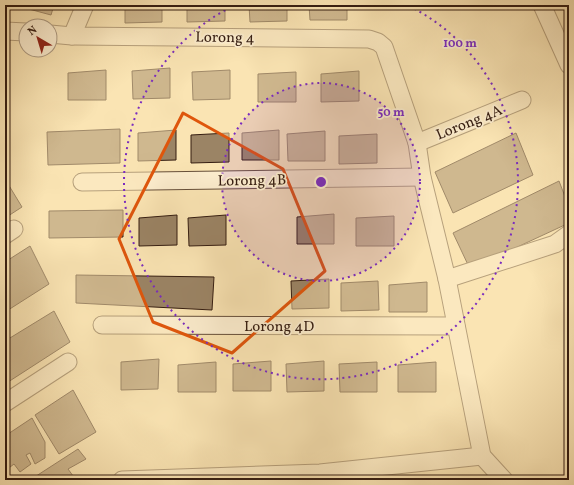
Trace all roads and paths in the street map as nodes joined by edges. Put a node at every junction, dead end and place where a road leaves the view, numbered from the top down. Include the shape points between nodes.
1 (85, 5) edge
2 (542, 5) edge
3 (5, 31) edge
4 (18, 32) edge
5 (58, 35) edge
6 (72, 36) junction
7 (569, 65) edge
8 (522, 100) dead end
9 (417, 144) junction
10 (422, 177) junction
11 (82, 182) dead end
12 (569, 234) edge
13 (447, 279) junction
14 (102, 325) dead end
15 (456, 326) junction
16 (68, 362) dead end
17 (5, 403) edge
18 (482, 456) junction
19 (288, 477) edge
20 (122, 480) edge
21 (504, 480) edge

1 - 6 street
2 - 7 street
3 - 4 street
5 - 6 street, Lorong 4
6 - 9 street, Lorong 4 via 369,39 384,47
8 - 9 street, Lorong 4A
9 - 10 street
10 - 11 street, Lorong 4B
10 - 13 street
12 - 13 street via 555,244
13 - 15 street
14 - 15 street, Lorong 4D
15 - 18 street
16 - 17 street
18 - 19 street
18 - 21 street
19 - 20 street

